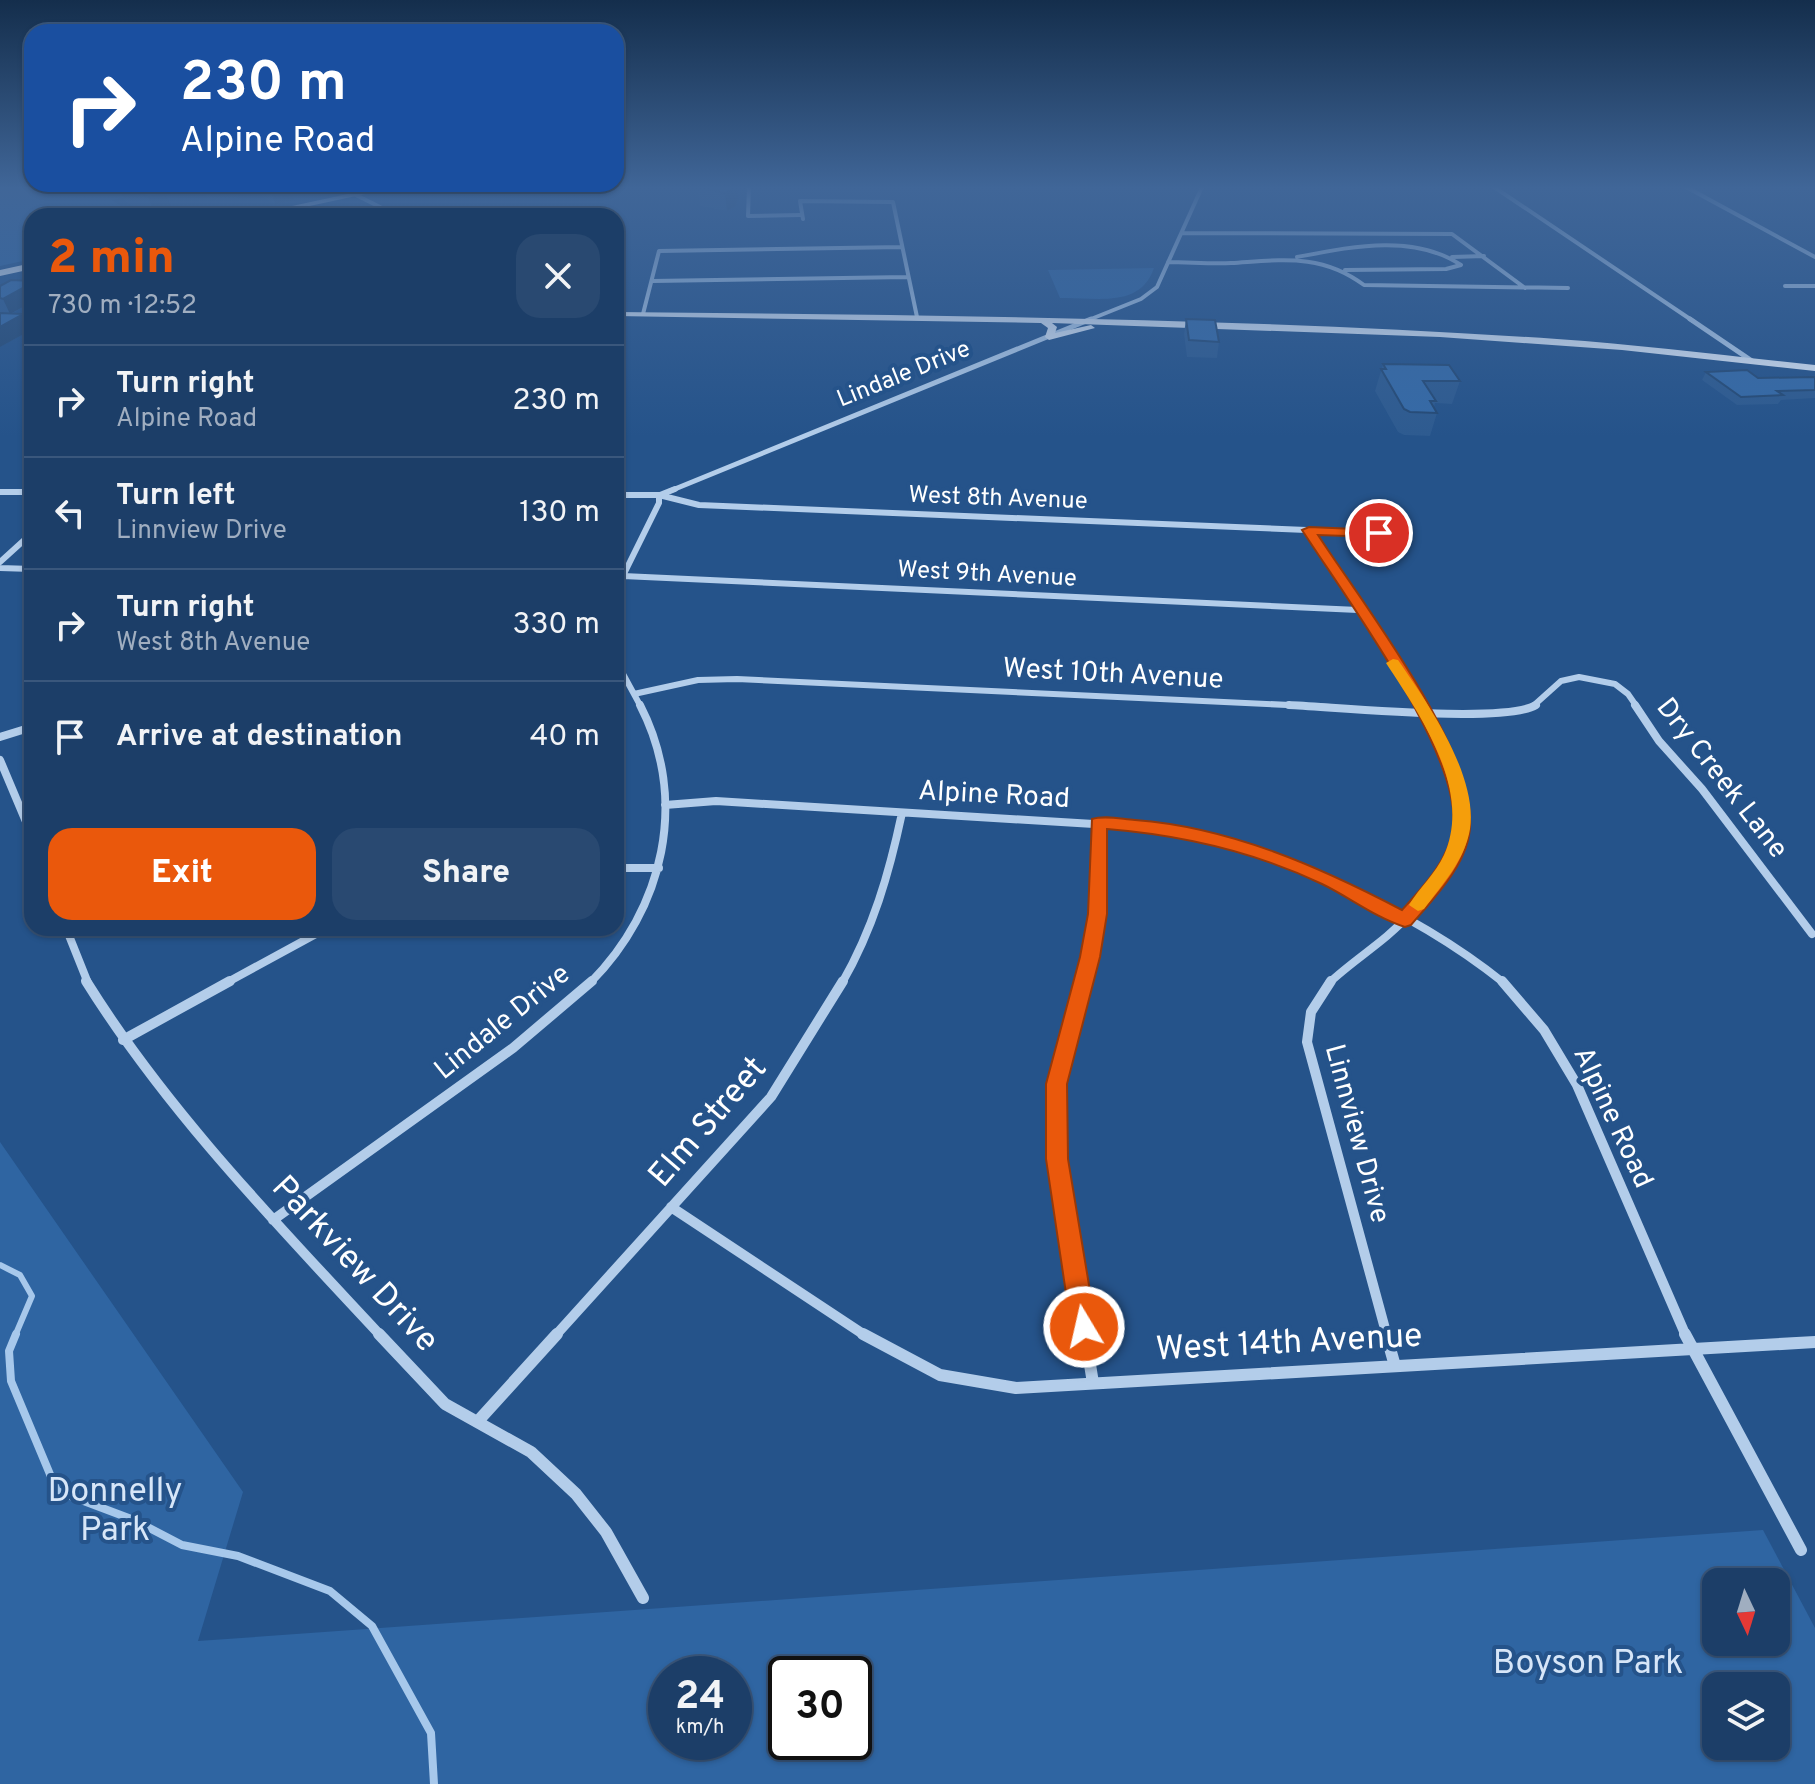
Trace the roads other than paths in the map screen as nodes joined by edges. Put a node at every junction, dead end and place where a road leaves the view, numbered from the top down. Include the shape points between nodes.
1 (655, 270) edge
2 (906, 270) edge
3 (1164, 270) edge
4 (1344, 270) edge
5 (1502, 270) edge
6 (1616, 270) edge
7 (907, 277) junction
8 (652, 281) junction
9 (1785, 286) dead end
10 (1815, 286) edge
11 (1525, 288) junction
12 (1568, 288) dead end
13 (1120, 309) junction
14 (624, 314) edge
15 (643, 314) junction
16 (917, 317) junction
17 (1042, 320) junction
18 (1087, 321) junction
19 (1139, 323) junction
20 (1153, 324) junction
21 (1049, 337) junction
22 (1748, 360) junction
23 (1815, 368) edge
24 (0, 492) edge
25 (24, 492) edge
26 (624, 495) edge
27 (659, 495) junction
28 (1309, 530) junction
29 (1379, 533) dead end
30 (24, 540) edge
31 (0, 562) edge
32 (0, 568) edge
33 (624, 568) edge
34 (24, 569) edge
35 (624, 575) edge
36 (1358, 610) junction
37 (624, 676) edge
38 (1579, 677) joint
39 (634, 694) junction
40 (1427, 713) junction
41 (24, 730) edge
42 (0, 737) edge
43 (0, 760) edge
44 (665, 805) junction
45 (902, 813) junction
46 (24, 817) edge
47 (1098, 823) junction
48 (624, 868) edge
49 (659, 868) junction
50 (1405, 920) junction
51 (1812, 934) dead end
52 (69, 936) edge
53 (312, 936) edge
54 (123, 1040) junction
55 (671, 1207) junction
56 (273, 1220) junction
57 (1815, 1342) edge
58 (1692, 1349) junction
59 (1395, 1366) junction
60 (1093, 1383) junction
61 (479, 1420) junction
62 (1801, 1550) dead end
63 (643, 1598) dead end

1 - 8 street
2 - 7 street
3 - 13 street, Lindale Drive via 1157,287
4 - 11 street via 1364,285
5 - 11 street
6 - 22 street
7 - 8 street
7 - 16 street
8 - 15 street
9 - 10 street
11 - 12 street
13 - 18 street, Lindale Drive
13 - 20 main road
14 - 15 main road
15 - 16 main road
16 - 17 main road
17 - 18 main road
17 - 21 main road via 1053,327
18 - 19 main road
18 - 21 street, Lindale Drive
19 - 20 main road
19 - 21 main road
20 - 22 main road via 1553,342
21 - 27 street, Lindale Drive
22 - 23 main road
24 - 25 street
26 - 27 street, West 8th Avenue
27 - 28 street, West 8th Avenue via 699,505
27 - 33 street
28 - 29 street, West 8th Avenue
28 - 36 street, Linnview Drive
30 - 31 street
32 - 34 street
35 - 36 street, West 9th Avenue
36 - 40 street, Linnview Drive
37 - 39 street, Lindale Drive
38 - 40 street, West 10th Avenue via 1561,681 1526,711
38 - 51 street, Dry Creek Lane via 1615,684 1628,694
39 - 40 street, West 10th Avenue via 698,680 737,679
39 - 44 street, Lindale Drive via 653,729 664,768
40 - 50 street, Linnview Drive via 1457,782 1462,828 1452,859
41 - 42 street
43 - 46 street
44 - 45 street, Alpine Road via 716,801
44 - 49 street, Lindale Drive
45 - 47 street, Alpine Road
45 - 55 street, Elm Street via 887,884 858,956 816,1029 771,1097
47 - 50 street, Alpine Road via 1216,839 1326,878
47 - 60 street via 1098,914 1056,1084 1057,1159
48 - 49 street
49 - 56 street, Lindale Drive via 639,918 611,962 569,1002 515,1047
50 - 58 street, Alpine Road via 1483,966 1544,1030 1577,1085
50 - 59 street, Linnview Drive via 1334,978 1311,1009 1307,1042
52 - 54 street, Parkview Drive via 83,976
53 - 54 street
54 - 56 street, Parkview Drive
55 - 60 street, West 14th Avenue via 883,1347 940,1375 1016,1388
55 - 61 street, Elm Street
56 - 61 street, Parkview Drive via 445,1404
57 - 58 street, West 14th Avenue
58 - 59 street, West 14th Avenue
58 - 62 street, Alpine Road
59 - 60 street, West 14th Avenue
61 - 63 street, Parkview Drive via 531,1452 576,1494 606,1532

